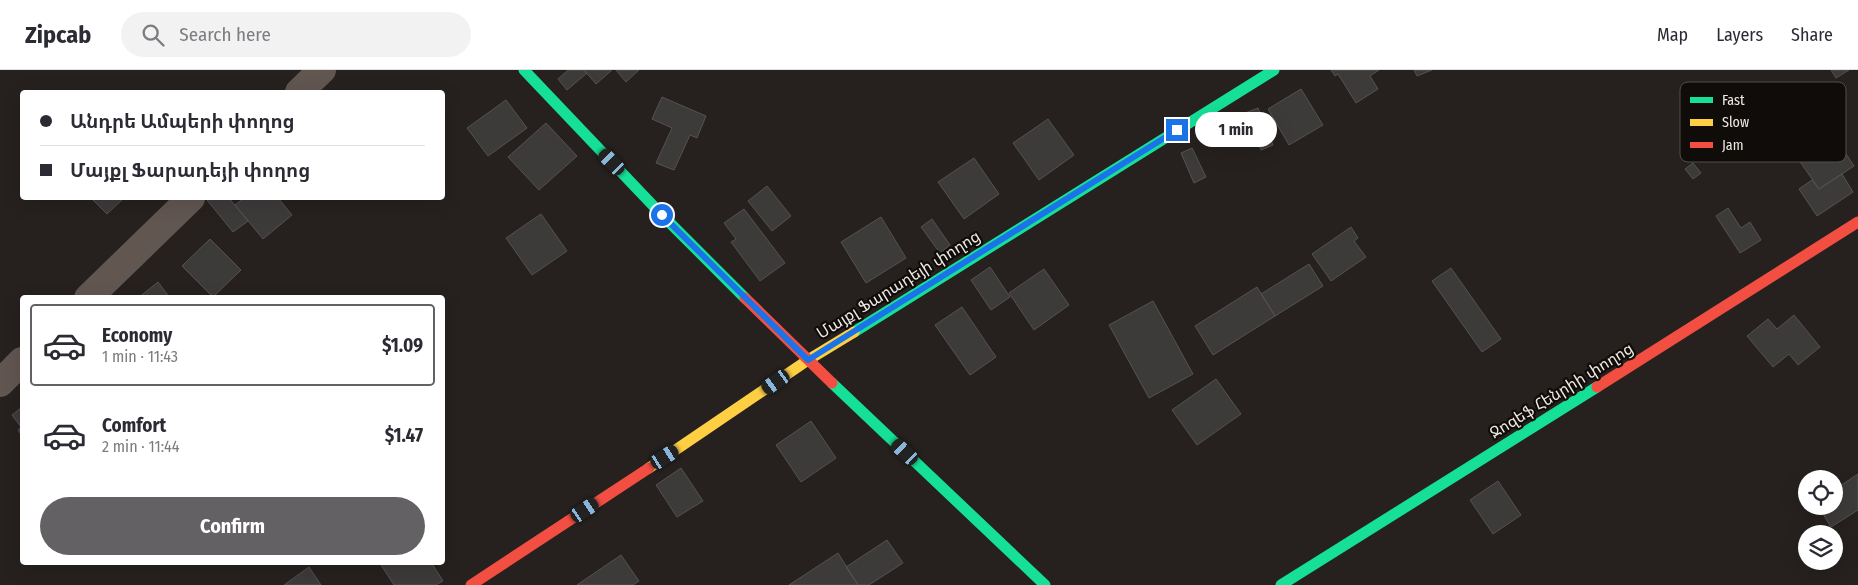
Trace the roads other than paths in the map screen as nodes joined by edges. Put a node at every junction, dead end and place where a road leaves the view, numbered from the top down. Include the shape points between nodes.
1 (322, 70) edge
2 (524, 70) edge
3 (1274, 70) edge
4 (301, 90) edge
5 (189, 200) edge
6 (1858, 222) edge
7 (91, 295) edge
8 (808, 360) junction
9 (20, 363) edge
10 (0, 383) edge
11 (471, 585) edge
12 (1045, 585) edge
13 (1281, 585) edge

1 - 4 street
2 - 8 street via 662,215
3 - 8 street, Մայքլ Ֆարադեյի փողոց
5 - 7 street
6 - 13 street, Ջոզեֆ Հենրիի փողոց
8 - 11 street, Մայքլ Ֆարադեյի փողոց
8 - 12 street
9 - 10 street

